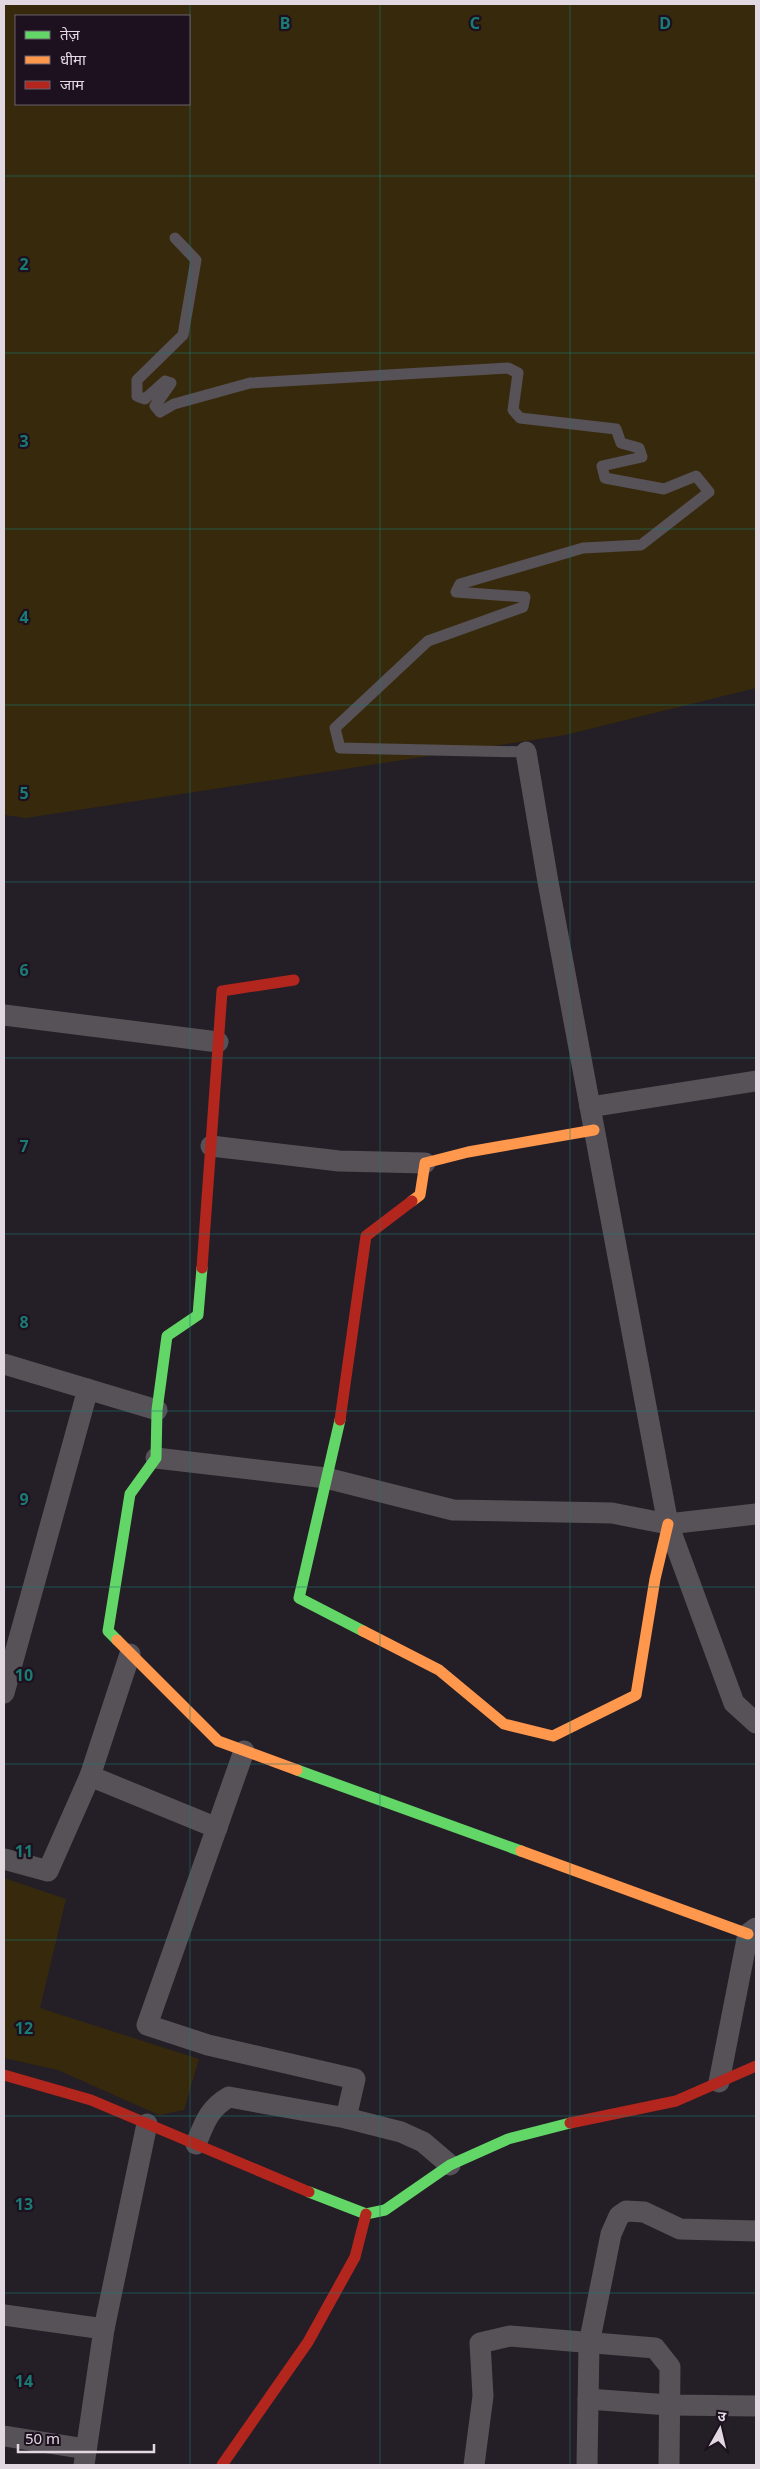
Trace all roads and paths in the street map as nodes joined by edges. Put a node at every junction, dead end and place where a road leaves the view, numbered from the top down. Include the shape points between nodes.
1 (175, 238) dead end
2 (526, 752) joint
3 (294, 980) dead end
4 (4, 1015) edge
5 (218, 1042) junction
6 (755, 1085) edge
7 (590, 1107) junction
8 (594, 1130) junction
9 (211, 1146) junction
10 (425, 1163) junction
11 (4, 1364) edge
12 (88, 1389) junction
13 (157, 1410) junction
14 (156, 1458) junction
15 (326, 1478) junction
16 (756, 1514) edge
17 (668, 1524) junction
18 (130, 1654) junction
19 (4, 1692) edge
20 (756, 1722) edge
21 (244, 1750) junction
22 (90, 1776) junction
23 (217, 1828) junction
24 (4, 1859) edge
25 (752, 1931) edge
26 (756, 2066) edge
27 (4, 2075) edge
28 (719, 2082) junction
29 (346, 2118) junction
30 (147, 2124) junction
31 (196, 2144) junction
32 (450, 2165) junction
33 (366, 2214) junction
34 (756, 2231) edge
35 (4, 2315) edge
36 (104, 2329) junction
37 (589, 2344) junction
38 (588, 2399) junction
39 (669, 2405) junction
40 (756, 2406) edge
41 (4, 2436) edge
42 (85, 2457) edge
43 (229, 2462) edge
44 (474, 2465) edge
45 (587, 2465) edge
46 (669, 2465) edge

1 - 2 lane via 196,260 183,335 137,380 137,396 145,399 165,381 171,383 155,406 160,412 174,404 250,383 508,368 518,373 513,410 520,418 616,430 621,443 639,448 642,457 602,466 605,478 664,489 696,476 709,492 641,545 583,548 460,584 456,592 525,597 522,607 428,642 335,728 340,748
2 - 7 street
3 - 5 street via 222,990
4 - 5 street
5 - 9 street
6 - 7 street
7 - 8 street
8 - 10 street via 468,1152
8 - 17 street
9 - 10 street via 339,1161
9 - 13 street via 198,1315 167,1336
10 - 15 street via 420,1195 366,1236 343,1406
11 - 12 street
12 - 13 street
12 - 19 street
13 - 14 street
14 - 15 street
14 - 18 street via 130,1494 108,1631
15 - 17 street via 454,1510 612,1513
15 - 17 street via 299,1598 439,1670 504,1724 553,1736 636,1695 655,1579
16 - 17 street
17 - 20 street via 734,1703
18 - 21 street via 218,1741
18 - 22 street
21 - 23 street
21 - 25 street
22 - 23 street
22 - 24 street via 48,1871
23 - 29 street via 147,2025 208,2045 356,2079
25 - 28 street
26 - 28 street
27 - 30 street via 91,2100
28 - 32 street via 676,2101 553,2126 508,2139
29 - 31 street via 229,2097 216,2104 208,2115
29 - 32 street via 416,2138
30 - 31 street
30 - 36 street
31 - 33 street
32 - 33 street via 385,2210
33 - 43 street via 355,2257 308,2342
34 - 37 street via 680,2229 644,2212 626,2211 619,2216 611,2234
35 - 36 street
36 - 42 street
37 - 38 street
37 - 39 street via 655,2348 670,2367
37 - 44 street via 510,2336 480,2343 482,2396
38 - 39 street
38 - 45 street
39 - 40 street
39 - 46 street
41 - 42 street

